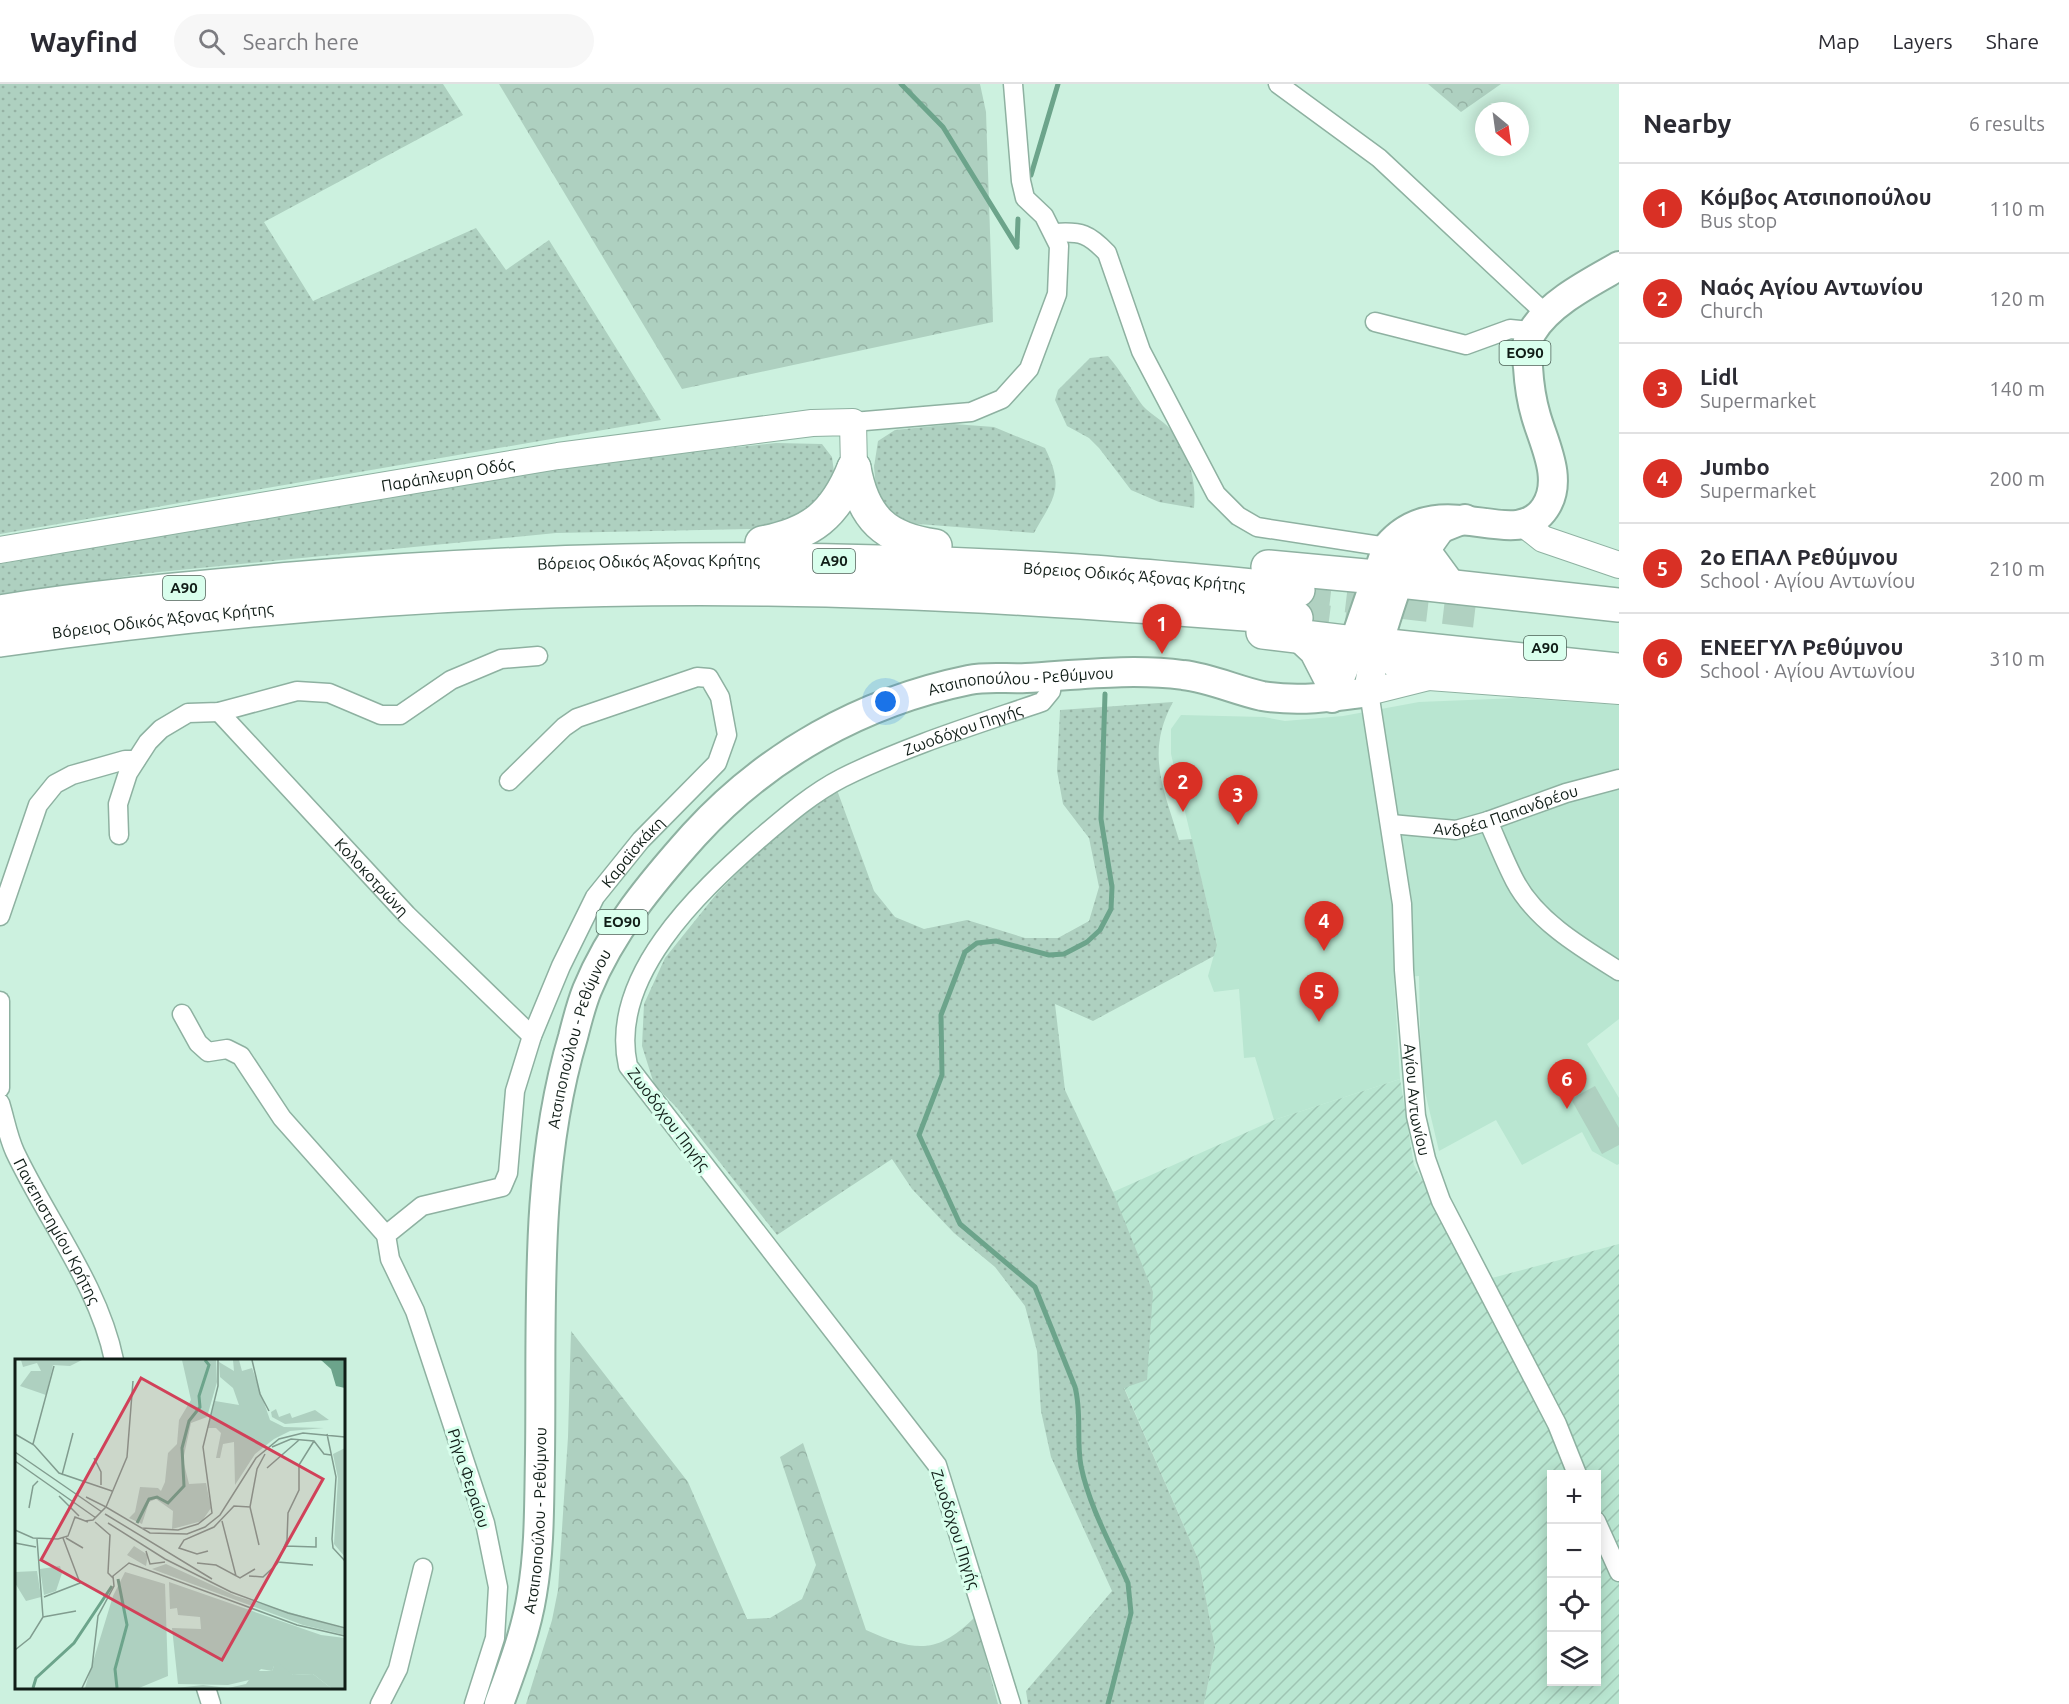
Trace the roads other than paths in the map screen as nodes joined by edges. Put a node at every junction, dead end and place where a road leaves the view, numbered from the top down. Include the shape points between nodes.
1 (1013, 84) edge
2 (1278, 84) edge
3 (1055, 233) junction
4 (1619, 266) edge
5 (1375, 322) dead end
6 (1540, 323) junction
7 (853, 422) junction
8 (854, 468) junction
9 (1524, 524) junction
10 (1450, 525) junction
11 (762, 543) junction
12 (935, 546) junction
13 (0, 550) edge
14 (1619, 565) edge
15 (1387, 566) junction
16 (370, 586) junction
17 (1449, 586) junction
18 (1302, 604) junction
19 (1619, 605) edge
20 (0, 612) edge
21 (1619, 626) edge
22 (0, 640) edge
23 (1366, 644) junction
24 (1619, 655) edge
25 (538, 656) dead end
26 (1619, 670) edge
27 (1053, 676) junction
28 (1429, 676) junction
29 (1619, 691) edge
30 (1369, 692) junction
31 (1334, 693) junction
32 (219, 712) junction
33 (136, 760) junction
34 (1619, 779) edge
35 (509, 781) dead end
36 (1488, 821) junction
37 (1391, 824) junction
38 (119, 835) dead end
39 (0, 916) edge
40 (1619, 971) edge
41 (0, 1001) edge
42 (182, 1014) dead end
43 (532, 1036) junction
44 (0, 1088) edge
45 (0, 1103) edge
46 (386, 1235) junction
47 (114, 1359) edge
48 (1575, 1470) edge
49 (1597, 1524) edge
50 (423, 1568) dead end
51 (1619, 1572) edge
52 (206, 1689) edge
53 (212, 1704) edge
54 (380, 1704) edge
55 (474, 1704) edge
56 (499, 1704) edge
57 (1011, 1704) edge

1 - 3 street via 1025,198
2 - 6 street via 1379,158
3 - 7 street via 1059,246 1057,294 1029,369 1002,399 971,412
3 - 15 street via 1078,231 1107,253 1141,351 1216,494 1238,516 1257,527
4 - 6 main road via 1579,288
5 - 6 street via 1466,345
6 - 9 main road, ΕΟ90 via 1525,350 1529,389 1553,481 1545,508
7 - 8 street
7 - 13 street, Παράπλευρη Οδός via 812,423 558,456
8 - 11 highway via 829,512 786,538
8 - 12 highway via 858,492 870,514 888,531 910,542
9 - 10 main road
9 - 14 street via 1543,539
10 - 15 main road via 1424,538 1412,551
10 - 17 highway via 1426,545 1427,556
11 - 12 highway
11 - 16 highway via 687,542 464,554
12 - 18 highway via 1080,550
15 - 17 highway
15 - 18 highway
15 - 23 main road
16 - 18 highway via 464,609 931,608 1111,619
16 - 18 highway, Βόρειος Οδικός Άξονας Κρήτης / Α90 via 618,561 854,562 1064,570
16 - 20 highway, Βόρειος Οδικός Άξονας Κρήτης / Α90 via 190,588
16 - 22 highway, Βόρειος Οδικός Άξονας Κρήτης / Α90 via 207,615
17 - 19 highway
18 - 23 highway
18 - 31 highway
21 - 24 highway, Α90 via 1473,626
23 - 26 highway
23 - 28 street via 1398,667
23 - 30 main road
23 - 31 main road
25 - 32 street via 501,659 451,681 400,715 381,715 329,693 297,692
27 - 31 main road, Ατσιποπούλου - Ρεθύμνου / ΕΟ90 via 1181,674 1263,696 1306,699
27 - 56 main road, Ατσιποπούλου - Ρεθύμνου / ΕΟ90 via 964,681 874,708 820,733 767,767 713,814 618,927 586,991 564,1065 550,1140 538,1543 532,1595 517,1655
27 - 57 street, Ζωοδόχου Πηγής via 1051,691 1042,702 894,753 841,779 791,811 697,897 675,923 657,949 629,1007 624,1040 628,1066 937,1465
28 - 29 street
28 - 30 street
30 - 31 main road, Ατσιποπούλου - Ρεθύμνου / ΕΟ90
30 - 37 street, Αγίου Αντωνίου via 1372,729
32 - 33 street via 188,713 177,718 148,742
32 - 43 street, Κολοκοτρώνη via 407,915
33 - 38 street via 118,804
33 - 39 street via 82,772 55,784 38,806
34 - 36 street, Ανδρέα Παπανδρέου via 1566,792
35 - 43 street, Καραϊσκάκη via 577,718 697,677 710,678 716,687 727,735 717,764 641,840 595,897
36 - 37 street, Ανδρέα Παπανδρέου via 1456,830
36 - 40 street via 1515,882 1540,914 1586,951
37 - 48 street, Αγίου Αντωνίου via 1402,904 1416,1116 1426,1159 1441,1201 1557,1424
41 - 44 street
42 - 46 street via 198,1043 208,1052 226,1049 241,1056 282,1118
43 - 46 street, Καραϊσκάκη via 515,1091 508,1173 502,1187 422,1206
45 - 47 street, Πανεπιστημίου Κρήτης via 14,1149 82,1277
46 - 55 street, Ρήγα Φεραίου via 390,1258 415,1311 485,1523 496,1576 495,1638
49 - 51 street
50 - 54 street via 398,1669
52 - 53 street

